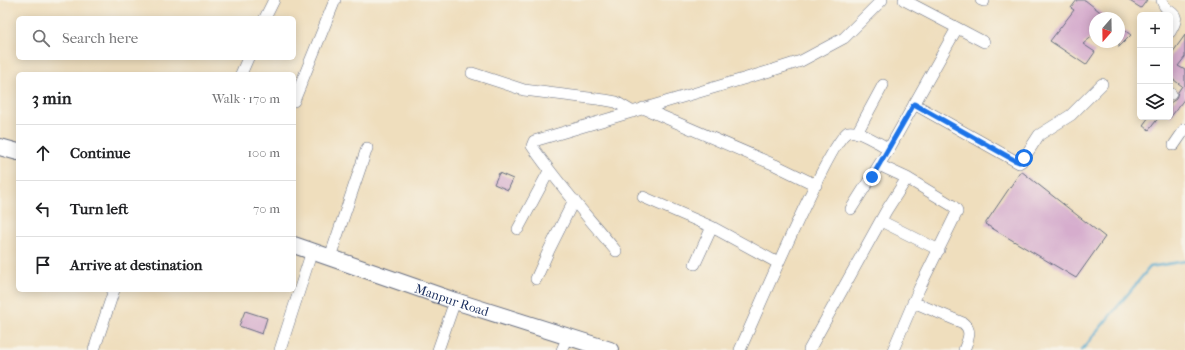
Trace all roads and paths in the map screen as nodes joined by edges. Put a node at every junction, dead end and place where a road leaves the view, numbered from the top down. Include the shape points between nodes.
1 (274, 0) edge
2 (335, 0) edge
3 (882, 0) edge
4 (904, 0) edge
5 (1162, 0) edge
6 (1171, 12) edge
7 (1173, 13) edge
8 (266, 16) edge
9 (957, 28) junction
10 (1173, 28) edge
11 (984, 42) dead end
12 (247, 60) edge
13 (242, 72) edge
14 (472, 73) dead end
15 (1102, 84) dead end
16 (883, 85) dead end
17 (296, 96) edge
18 (914, 104) junction
19 (638, 110) junction
20 (1185, 129) edge
21 (857, 133) junction
22 (1174, 144) dead end
23 (0, 147) edge
24 (367, 148) dead end
25 (889, 148) junction
26 (16, 151) edge
27 (879, 165) junction
28 (549, 172) junction
29 (907, 178) junction
30 (816, 186) junction
31 (643, 197) dead end
32 (574, 200) junction
33 (852, 209) dead end
34 (881, 221) junction
35 (712, 227) junction
36 (518, 229) dead end
37 (296, 246) edge
38 (939, 250) junction
39 (312, 251) junction
40 (616, 251) dead end
41 (330, 257) junction
42 (778, 263) junction
43 (695, 264) dead end
44 (536, 279) dead end
45 (113, 292) edge
46 (455, 301) junction
47 (913, 302) junction
48 (565, 344) edge
49 (94, 350) edge
50 (280, 350) edge
51 (438, 350) edge
52 (610, 350) edge
53 (740, 350) edge
54 (809, 350) edge
55 (893, 350) edge
56 (964, 350) edge

1 - 8 street
2 - 17 street
3 - 19 street via 844,38 801,61
4 - 9 street
5 - 6 street via 1164,6
7 - 10 street via 1177,19
9 - 11 street
9 - 18 street
12 - 13 street
14 - 19 street via 524,90 605,100
15 - 18 street via 1071,115 1039,135 1019,162
16 - 21 street
18 - 25 street
19 - 28 street via 534,142 532,146
19 - 30 street via 774,165
20 - 22 street
21 - 25 street
21 - 30 street via 848,132 841,138
23 - 26 highway
24 - 41 street
25 - 27 street
27 - 29 street
27 - 33 street
28 - 32 street
28 - 36 street
29 - 34 street
29 - 38 street via 956,209 956,216
30 - 42 street
31 - 35 street
32 - 40 street
32 - 44 street
34 - 38 street
34 - 54 street
35 - 42 street
35 - 43 street
37 - 39 highway, Manpur Road
38 - 47 street
39 - 41 highway, Manpur Road
39 - 50 street
41 - 46 highway, Manpur Road
42 - 53 street
45 - 49 street
46 - 48 highway, Manpur Road
46 - 51 street
47 - 55 street
47 - 56 street via 963,323 969,329
48 - 52 highway, Manpur Road

